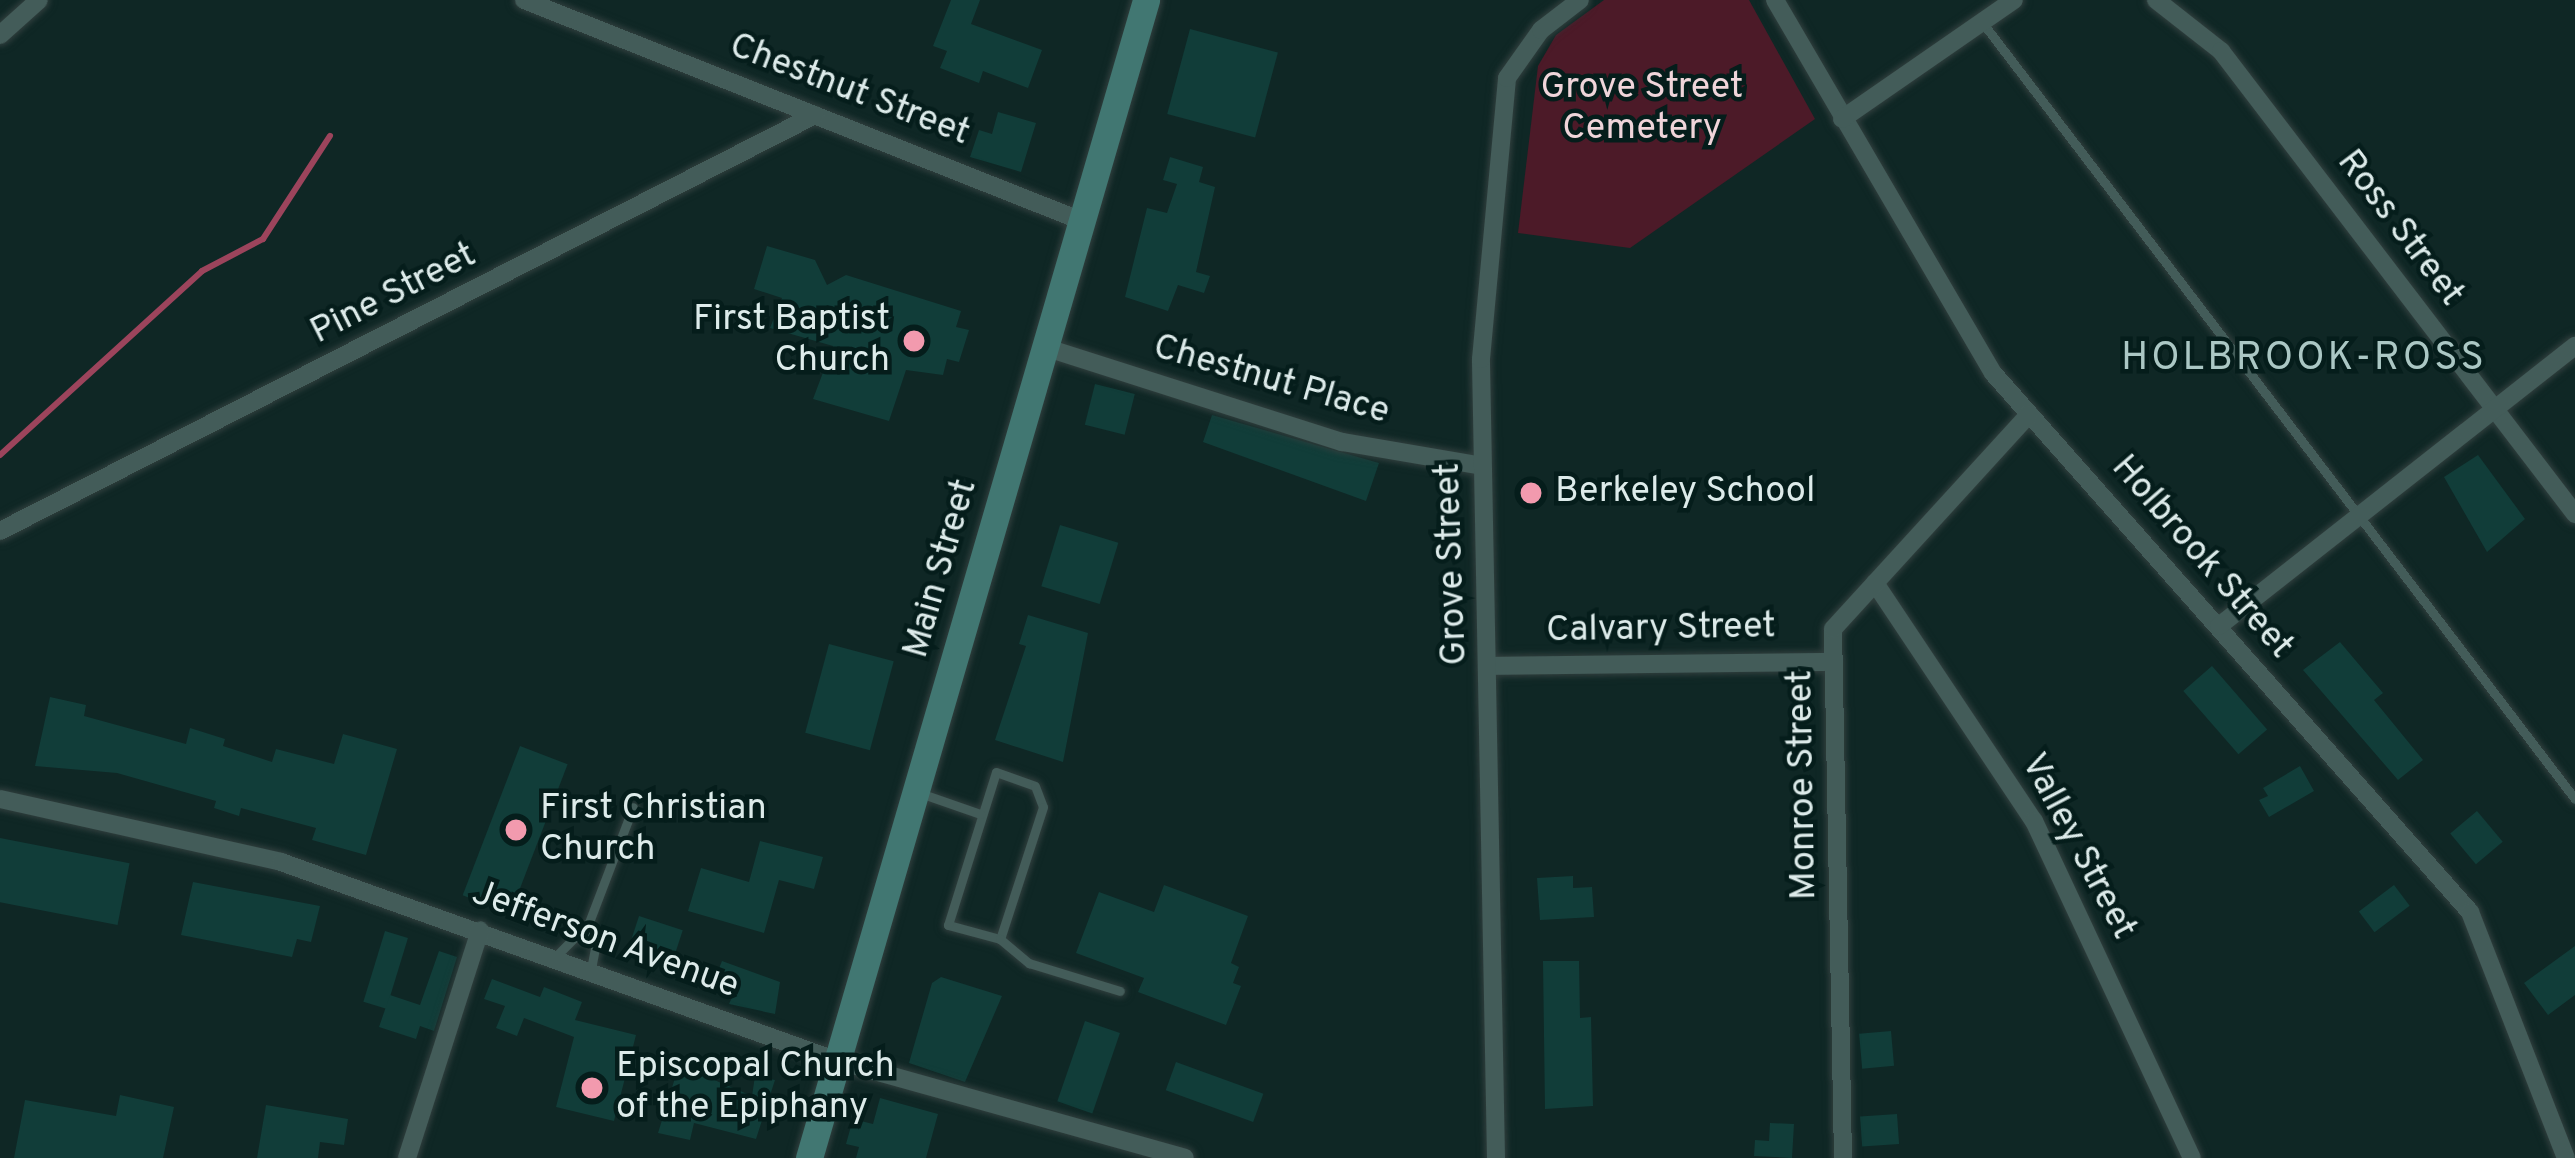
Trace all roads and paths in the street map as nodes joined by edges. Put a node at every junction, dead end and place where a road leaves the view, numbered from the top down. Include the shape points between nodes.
1 (39, 0) edge
2 (524, 0) edge
3 (1147, 0) edge
4 (1580, 0) edge
5 (1775, 0) edge
6 (2014, 0) edge
7 (2156, 0) edge
8 (1558, 6) edge
9 (1982, 22) junction
10 (2, 29) edge
11 (815, 115) junction
12 (1842, 119) junction
13 (1082, 221) junction
14 (2575, 346) edge
15 (1044, 347) junction
16 (2494, 409) junction
17 (2029, 413) junction
18 (1482, 466) junction
19 (2575, 514) edge
20 (2359, 516) junction
21 (0, 531) edge
22 (1874, 583) junction
23 (2218, 626) junction
24 (1834, 662) junction
25 (1490, 666) junction
26 (916, 792) junction
27 (0, 800) edge
28 (2575, 800) edge
29 (632, 807) dead end
30 (980, 814) junction
31 (480, 930) junction
32 (583, 938) junction
33 (1000, 939) junction
34 (556, 956) junction
35 (591, 969) junction
36 (1120, 991) dead end
37 (835, 1060) junction
38 (407, 1158) edge
39 (809, 1158) edge
40 (1185, 1158) edge
41 (1496, 1158) edge
42 (1844, 1158) edge
43 (2192, 1158) edge
44 (2566, 1158) edge

1 - 10 street
2 - 11 street, Chestnut Street
3 - 13 main road, Main Street
4 - 8 street, Grove Street
5 - 12 street, Holbrook Street
6 - 9 street
7 - 16 street, Ross Street via 2221,51
8 - 18 street, Grove Street via 1507,78 1480,359
9 - 12 street
9 - 20 lane
11 - 13 street, Chestnut Street
11 - 21 street, Pine Street
12 - 17 street, Holbrook Street via 1956,320
13 - 15 main road, Main Street
14 - 16 street
15 - 18 street, Chestnut Place via 1342,442
15 - 26 main road, Main Street
16 - 19 street, Ross Street
16 - 20 street
17 - 22 street, Monroe Street
17 - 23 street, Holbrook Street
18 - 25 street, Grove Street
20 - 23 street
20 - 28 lane
22 - 24 street, Monroe Street via 1833,629
22 - 43 street, Valley Street via 2034,820
23 - 44 street, Holbrook Street via 2470,912
24 - 25 street, Calvary Street
24 - 42 street, Monroe Street
25 - 41 street, Grove Street
26 - 30 lane
26 - 37 main road, Main Street
27 - 31 street, Jefferson Avenue via 203,841
29 - 32 lane
30 - 33 lane via 948,925
30 - 33 lane via 996,772 1035,786 1043,807
31 - 34 street, Jefferson Avenue
31 - 38 street
32 - 34 lane
32 - 35 lane via 596,944
33 - 36 lane via 1029,963
34 - 35 street, Jefferson Avenue
35 - 37 street, Jefferson Avenue
37 - 39 main road, Main Street
37 - 40 street, Jefferson Avenue

